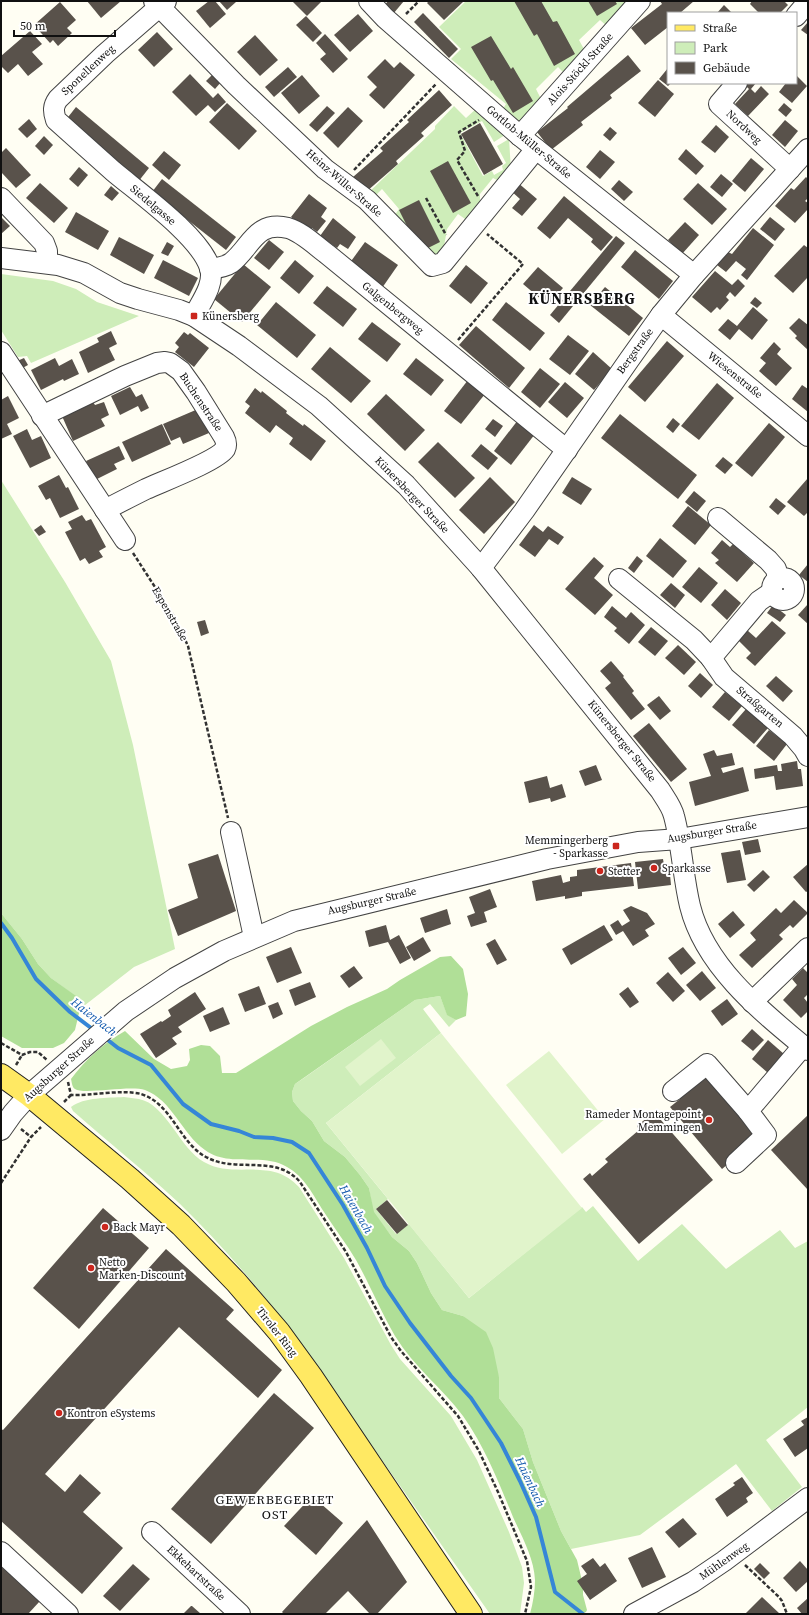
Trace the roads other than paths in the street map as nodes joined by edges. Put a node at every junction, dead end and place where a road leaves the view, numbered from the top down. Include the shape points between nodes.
1 (369, 1) edge
2 (640, 1) edge
3 (808, 2) edge
4 (160, 3) edge
5 (797, 15) edge
6 (736, 84) edge
7 (53, 112) joint
8 (520, 136) junction
9 (536, 149) junction
10 (808, 149) edge
11 (790, 169) junction
12 (1, 198) edge
13 (1, 258) edge
14 (47, 263) junction
15 (210, 269) junction
16 (694, 276) junction
17 (194, 316) junction
18 (661, 316) junction
19 (1, 352) edge
20 (42, 416) junction
21 (808, 436) edge
22 (567, 450) junction
23 (105, 510) junction
24 (718, 518) dead end
25 (125, 540) road end
26 (481, 568) junction
27 (619, 579) dead end
28 (788, 588) edge
29 (711, 658) junction
30 (808, 756) edge
31 (808, 817) edge
32 (231, 832) road end
33 (679, 839) junction
34 (254, 937) junction
35 (808, 948) edge
36 (752, 1002) junction
37 (805, 1048) edge
38 (1, 1075) edge
39 (673, 1091) dead end
40 (30, 1095) junction
41 (748, 1111) junction
42 (1, 1130) edge
43 (736, 1162) dead end
44 (808, 1498) edge
45 (152, 1532) dead end
46 (1, 1552) edge
47 (68, 1614) edge
48 (240, 1614) edge
49 (471, 1614) edge
50 (634, 1614) edge

1 - 8 street, Gottlob-Müller-Straße via 385,18
2 - 8 street, Alois-Stöckl-Straße
3 - 5 street
4 - 7 street, Sponellenweg via 58,99
4 - 9 street, Heinz-Willer-Straße via 236,84 325,169 367,200 432,266 443,263
6 - 11 street, Nordweg via 719,104
7 - 15 street, Siedelgasse via 56,120 190,237 204,254
8 - 9 street, Gottlob-Müller-Straße
9 - 16 street, Gottlob-Müller-Straße
10 - 11 street, Bergstraße
11 - 16 street, Bergstraße
12 - 14 street via 44,243
13 - 14 street, Künersberger Straße
14 - 17 street, Künersberger Straße via 84,274 120,293
15 - 17 street via 210,282 206,294
15 - 22 street, Galgenbergweg via 232,263 264,229 289,228 327,254
16 - 18 street, Bergstraße
17 - 26 street, Künersberger Straße via 286,380 345,429 406,485
18 - 21 street, Wiesenstraße
18 - 22 street, Bergstraße
19 - 20 street
20 - 23 street
20 - 23 street, Buchenstraße via 157,363 170,363 176,366 196,392 224,437 225,448 206,462
22 - 26 street, Bergstraße
23 - 25 street
24 - 28 street via 768,560
26 - 33 street, Künersberger Straße via 648,773 674,815
27 - 29 street, Straßgarten via 688,635
28 - 29 street via 759,601
29 - 30 street, Straßgarten via 724,677 793,736
31 - 33 street, Augsburger Straße
32 - 34 street
33 - 34 street, Augsburger Straße via 638,842 547,858 324,912
33 - 36 street, Künersberger Straße via 690,905 697,929 721,967
34 - 40 street, Augsburger Straße via 175,978 126,1011
35 - 36 street
36 - 37 street, Künersberger Straße
37 - 41 street
38 - 40 main road, Tiroler Ring
39 - 41 street via 707,1064
40 - 42 street, Augsburger Straße
40 - 49 main road, Tiroler Ring via 130,1179 180,1225 236,1282 279,1332
41 - 43 street via 766,1135
44 - 50 street, Mühlenweg via 735,1554 693,1582
45 - 48 street, Ekkehartstraße
46 - 47 street

